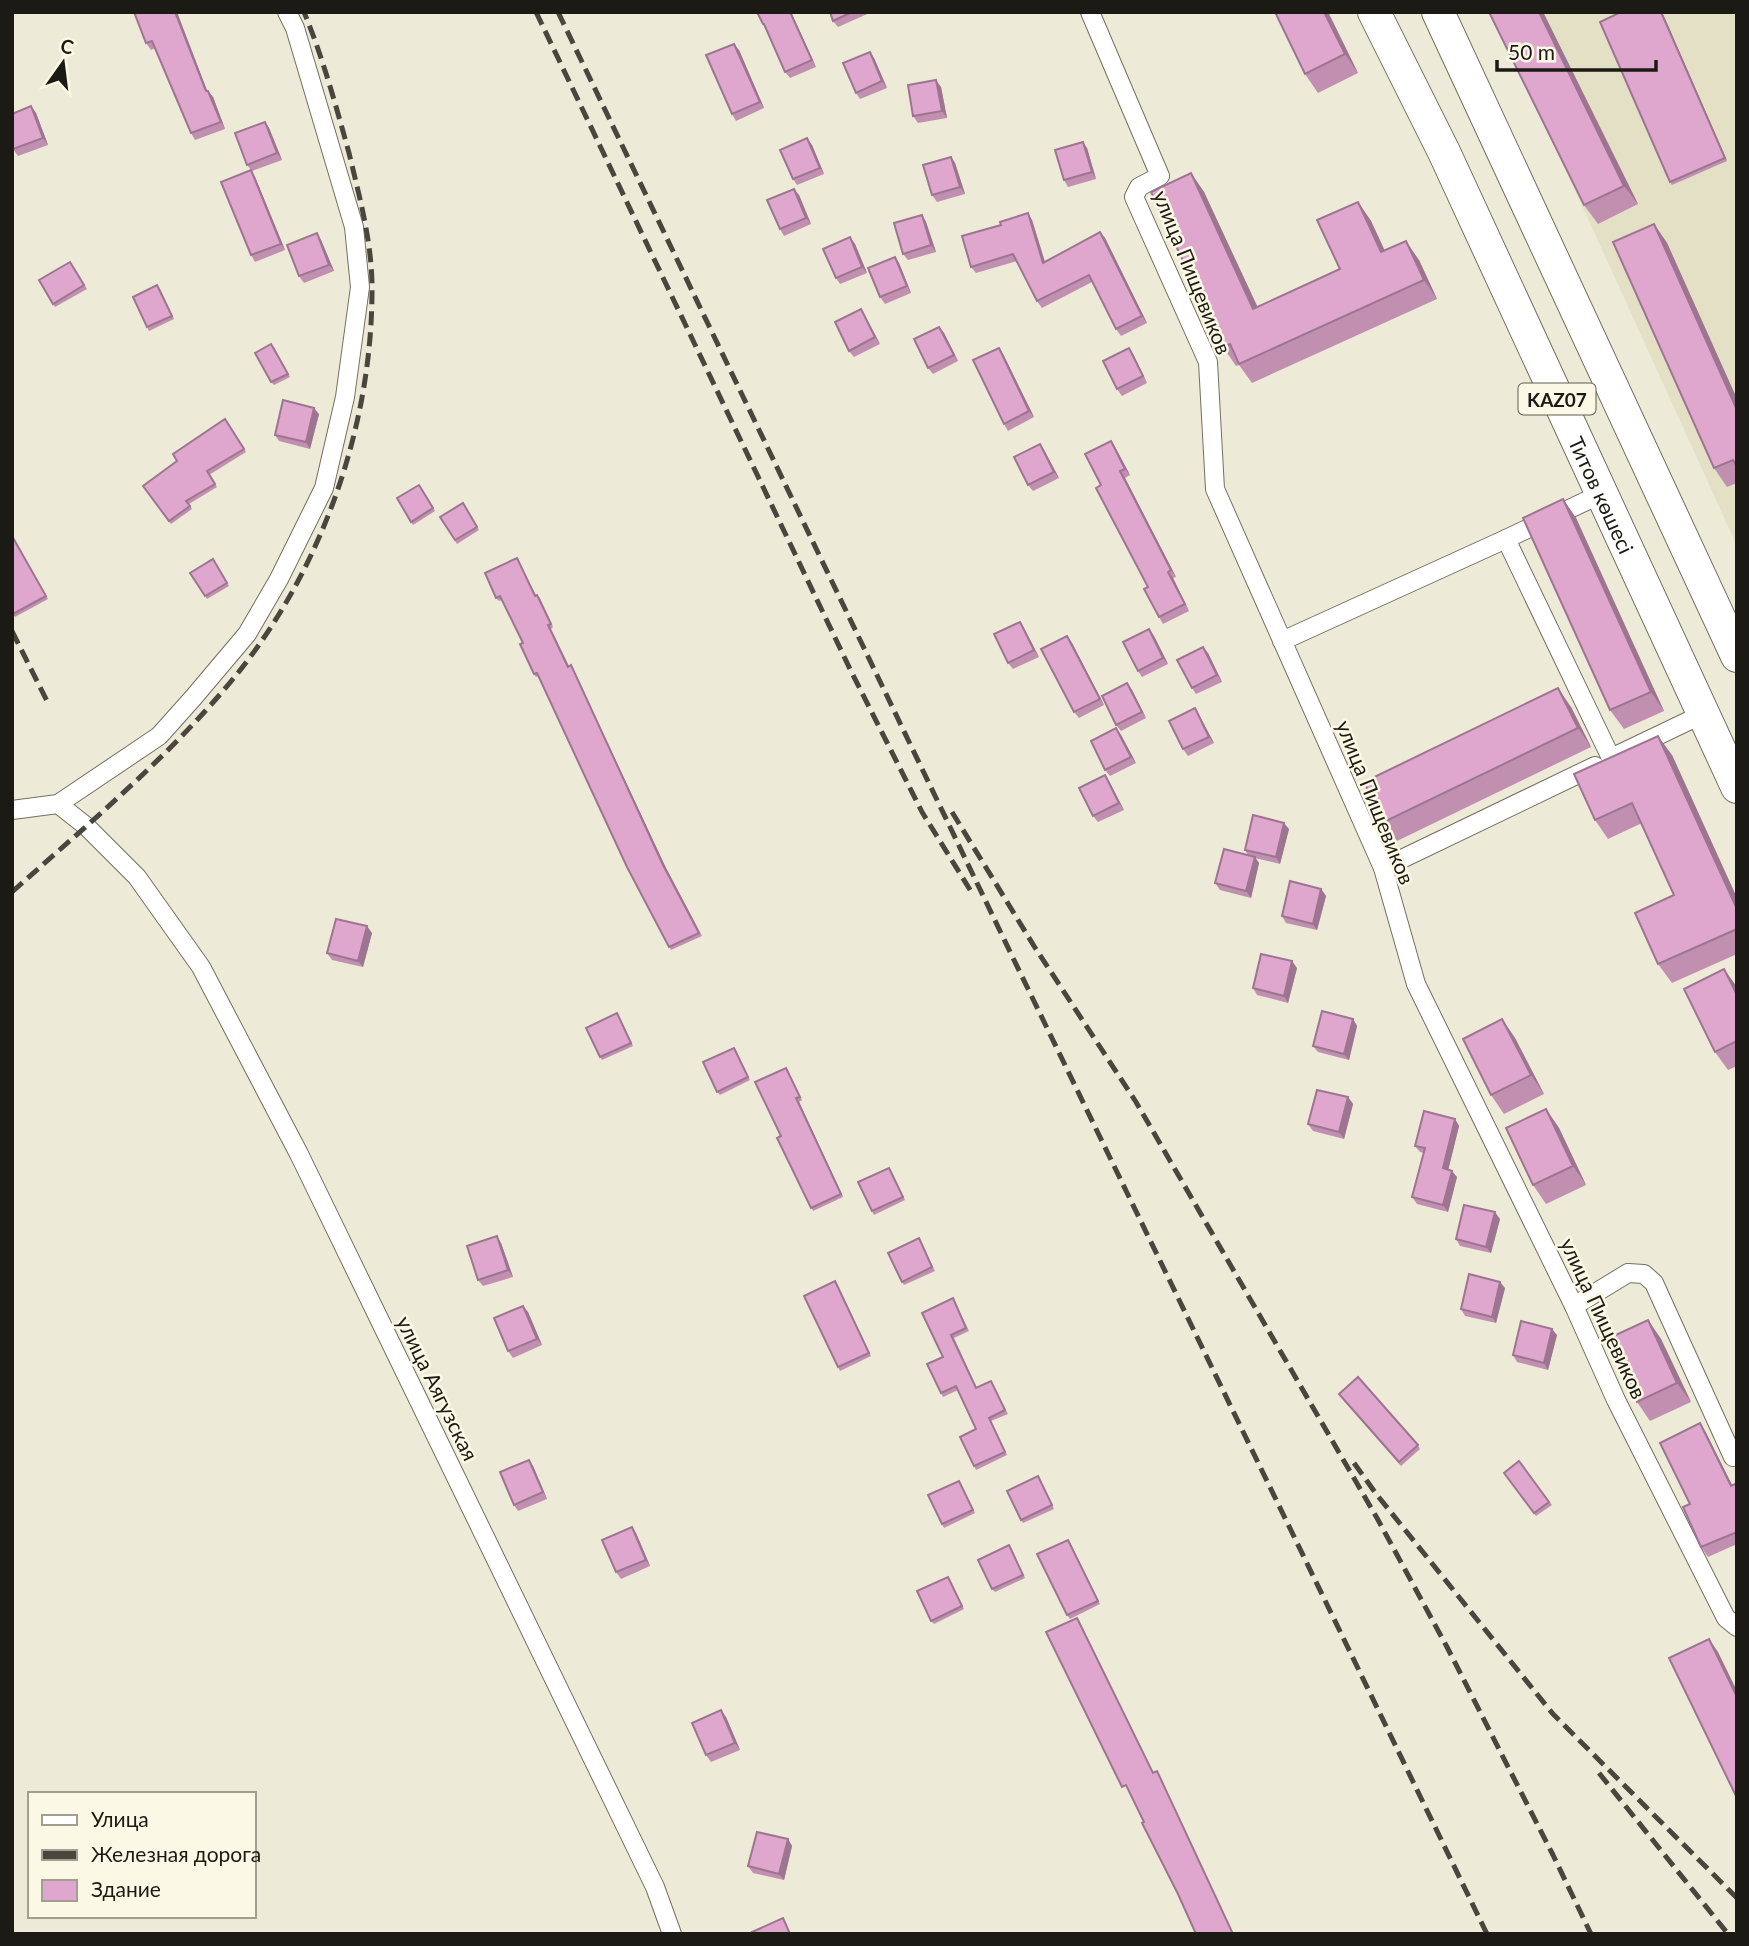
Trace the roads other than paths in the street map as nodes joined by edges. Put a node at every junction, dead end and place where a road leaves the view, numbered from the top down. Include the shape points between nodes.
1 (287, 12) edge
2 (1090, 12) edge
3 (1374, 12) edge
4 (1438, 12) edge
5 (1601, 494) junction
6 (1506, 539) junction
7 (1282, 641) junction
8 (1737, 656) edge
9 (1703, 714) junction
10 (1611, 758) junction
11 (1737, 787) edge
12 (58, 804) junction
13 (12, 810) edge
14 (1383, 868) junction
15 (1574, 1306) junction
16 (1733, 1457) dead end
17 (1737, 1627) edge
18 (672, 1934) edge

1 - 12 street via 354,227 359,287 345,397 324,488 247,634 202,688 159,736
2 - 7 street, улица Пищевиков via 1160,176 1139,187 1133,197 1208,362 1215,489
3 - 5 highway, Титов көшесі / KAZ07 via 1450,164
4 - 8 highway, KAZ07
5 - 6 street
5 - 9 highway, Титов көшесі / KAZ07
6 - 7 street
6 - 10 street
7 - 14 street, улица Пищевиков
9 - 10 street
9 - 11 highway, Титов көшесі / KAZ07
10 - 14 street
12 - 13 street
12 - 18 street, улица Аягузская via 137,877 201,967 299,1154 655,1887
14 - 15 street, улица Пищевиков via 1416,984
15 - 16 street via 1628,1273 1644,1274 1654,1283
15 - 17 street, улица Пищевиков via 1726,1618

